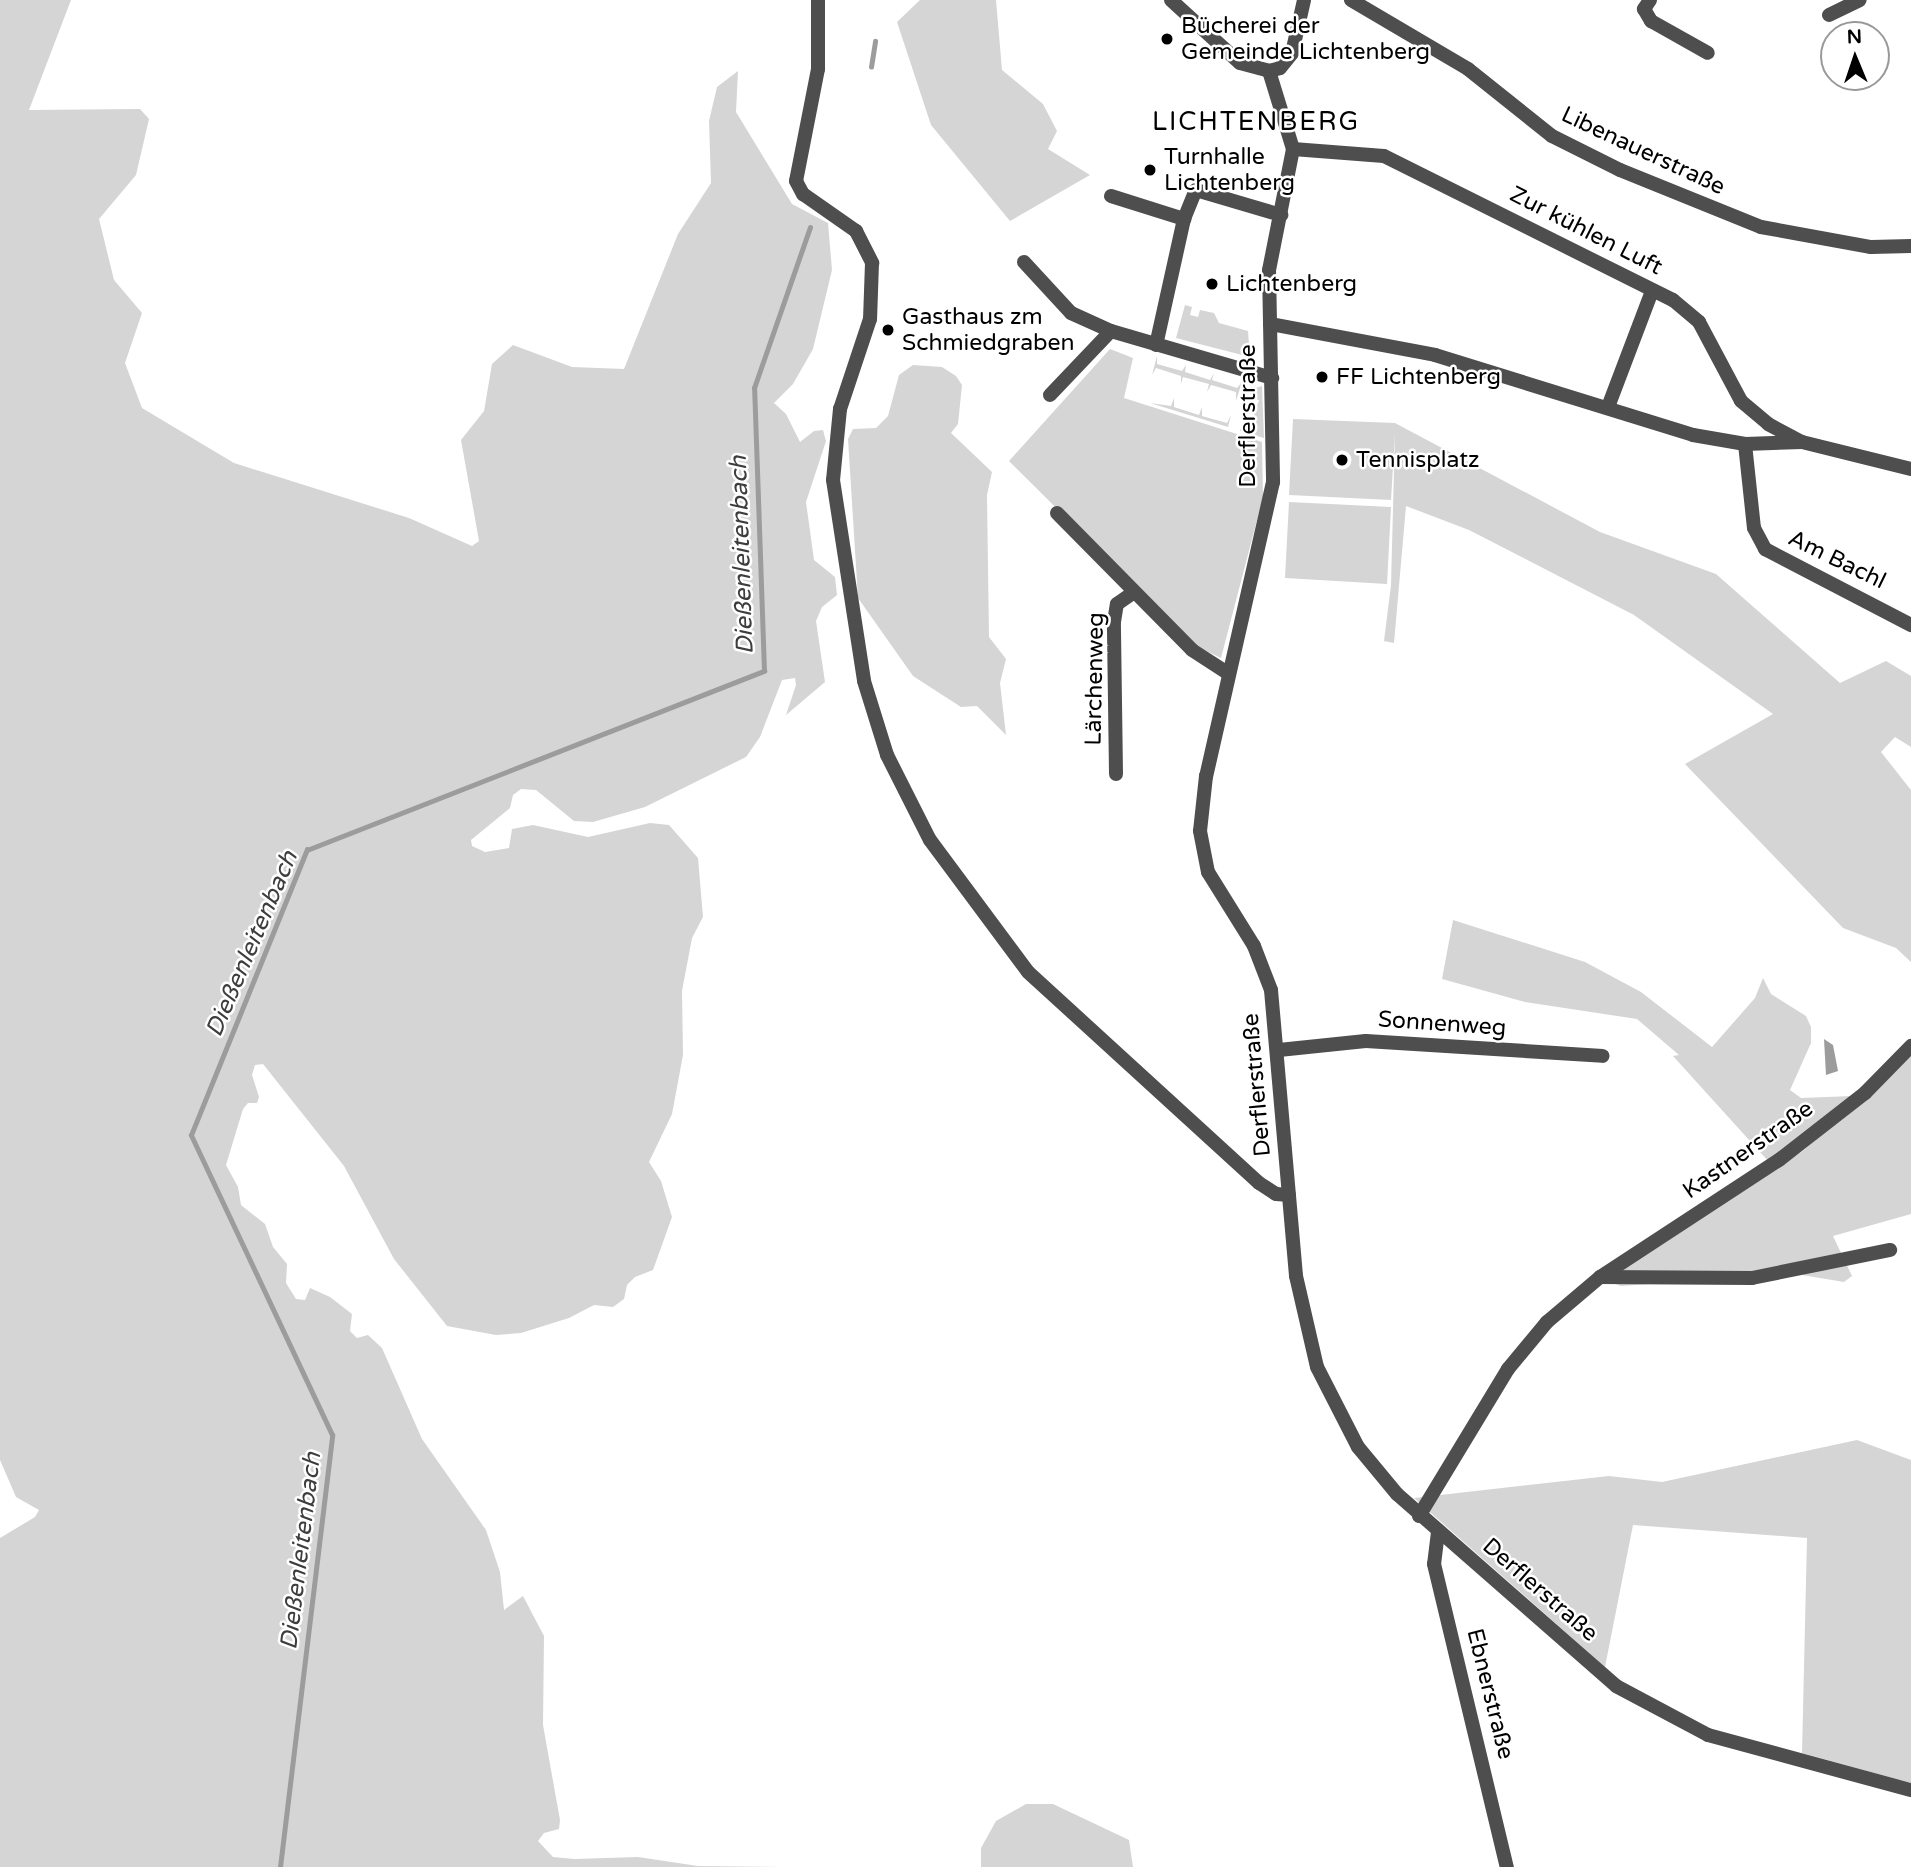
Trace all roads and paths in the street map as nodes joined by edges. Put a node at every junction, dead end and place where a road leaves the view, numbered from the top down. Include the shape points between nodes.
1 (818, 0) edge
2 (1171, 0) edge
3 (1304, 0) edge
4 (1351, 0) edge
5 (1650, 0) edge
6 (1860, 0) edge
7 (1829, 15) dead end
8 (1709, 53) dead end
9 (1269, 71) junction
10 (1293, 149) junction
11 (1111, 196) dead end
12 (1281, 215) junction
13 (1184, 219) junction
14 (1911, 246) edge
15 (1024, 262) dead end
16 (1652, 291) junction
17 (1270, 324) junction
18 (1111, 331) junction
19 (1156, 345) junction
20 (1272, 379) junction
21 (1050, 395) dead end
22 (1608, 407) junction
23 (1802, 442) junction
24 (1745, 443) junction
25 (1911, 469) edge
26 (1057, 513) dead end
27 (1134, 592) junction
28 (1911, 625) edge
29 (1229, 674) junction
30 (1116, 774) dead end
31 (1911, 1045) edge
32 (1279, 1050) junction
33 (1603, 1056) dead end
34 (1289, 1195) junction
35 (1889, 1250) dead end
36 (1600, 1277) junction
37 (1419, 1516) junction
38 (1438, 1532) junction
39 (1911, 1790) edge
40 (1507, 1867) edge

1 - 34 street via 818,69 796,181 803,194 856,231 873,270 870,319 840,409 832,461 864,681 883,744 908,803 1016,959 1051,997 1259,1183 1276,1194
2 - 9 street via 1240,64
3 - 9 street via 1292,53 1280,68
4 - 14 street, Libenauerstraße via 1468,69 1552,136 1620,170 1761,227 1871,247
5 - 8 street via 1644,9 1651,21
6 - 7 street
9 - 10 street, Derflerstraße
10 - 12 street, Derflerstraße
10 - 16 street, Zur kühlen Luft via 1384,156
11 - 13 street
12 - 13 street via 1196,190
12 - 17 street, Derflerstraße via 1269,270
13 - 19 street
15 - 18 street via 1071,313
16 - 22 street
16 - 23 street, Zur kühlen Luft via 1683,306 1699,322 1741,401 1768,424
17 - 20 street, Derflerstraße
17 - 22 street via 1435,355
18 - 19 street
18 - 21 street
19 - 20 street
20 - 29 street, Derflerstraße via 1271,494
22 - 24 street via 1693,435
23 - 24 street
23 - 25 street
24 - 28 street, Am Bachl via 1754,528 1765,549
26 - 27 street, Lärchenweg
27 - 29 street, Lärchenweg via 1192,650
27 - 30 street, Lärchenweg via 1116,604 1114,622
29 - 32 street, Derflerstraße via 1203,791 1201,841 1213,881 1254,946 1267,976
31 - 36 street, Kastnerstraße via 1865,1093 1779,1160
32 - 33 street, Sonnenweg via 1359,1041
32 - 34 street, Derflerstraße
34 - 37 street, Derflerstraße via 1298,1296 1317,1367 1358,1447
35 - 36 street via 1752,1278
36 - 37 street, Kastnerstraße via 1548,1322 1508,1369
37 - 38 street, Derflerstraße
38 - 39 street, Derflerstraße via 1598,1671 1656,1711 1732,1743
38 - 40 street, Ebnerstraße via 1434,1564

